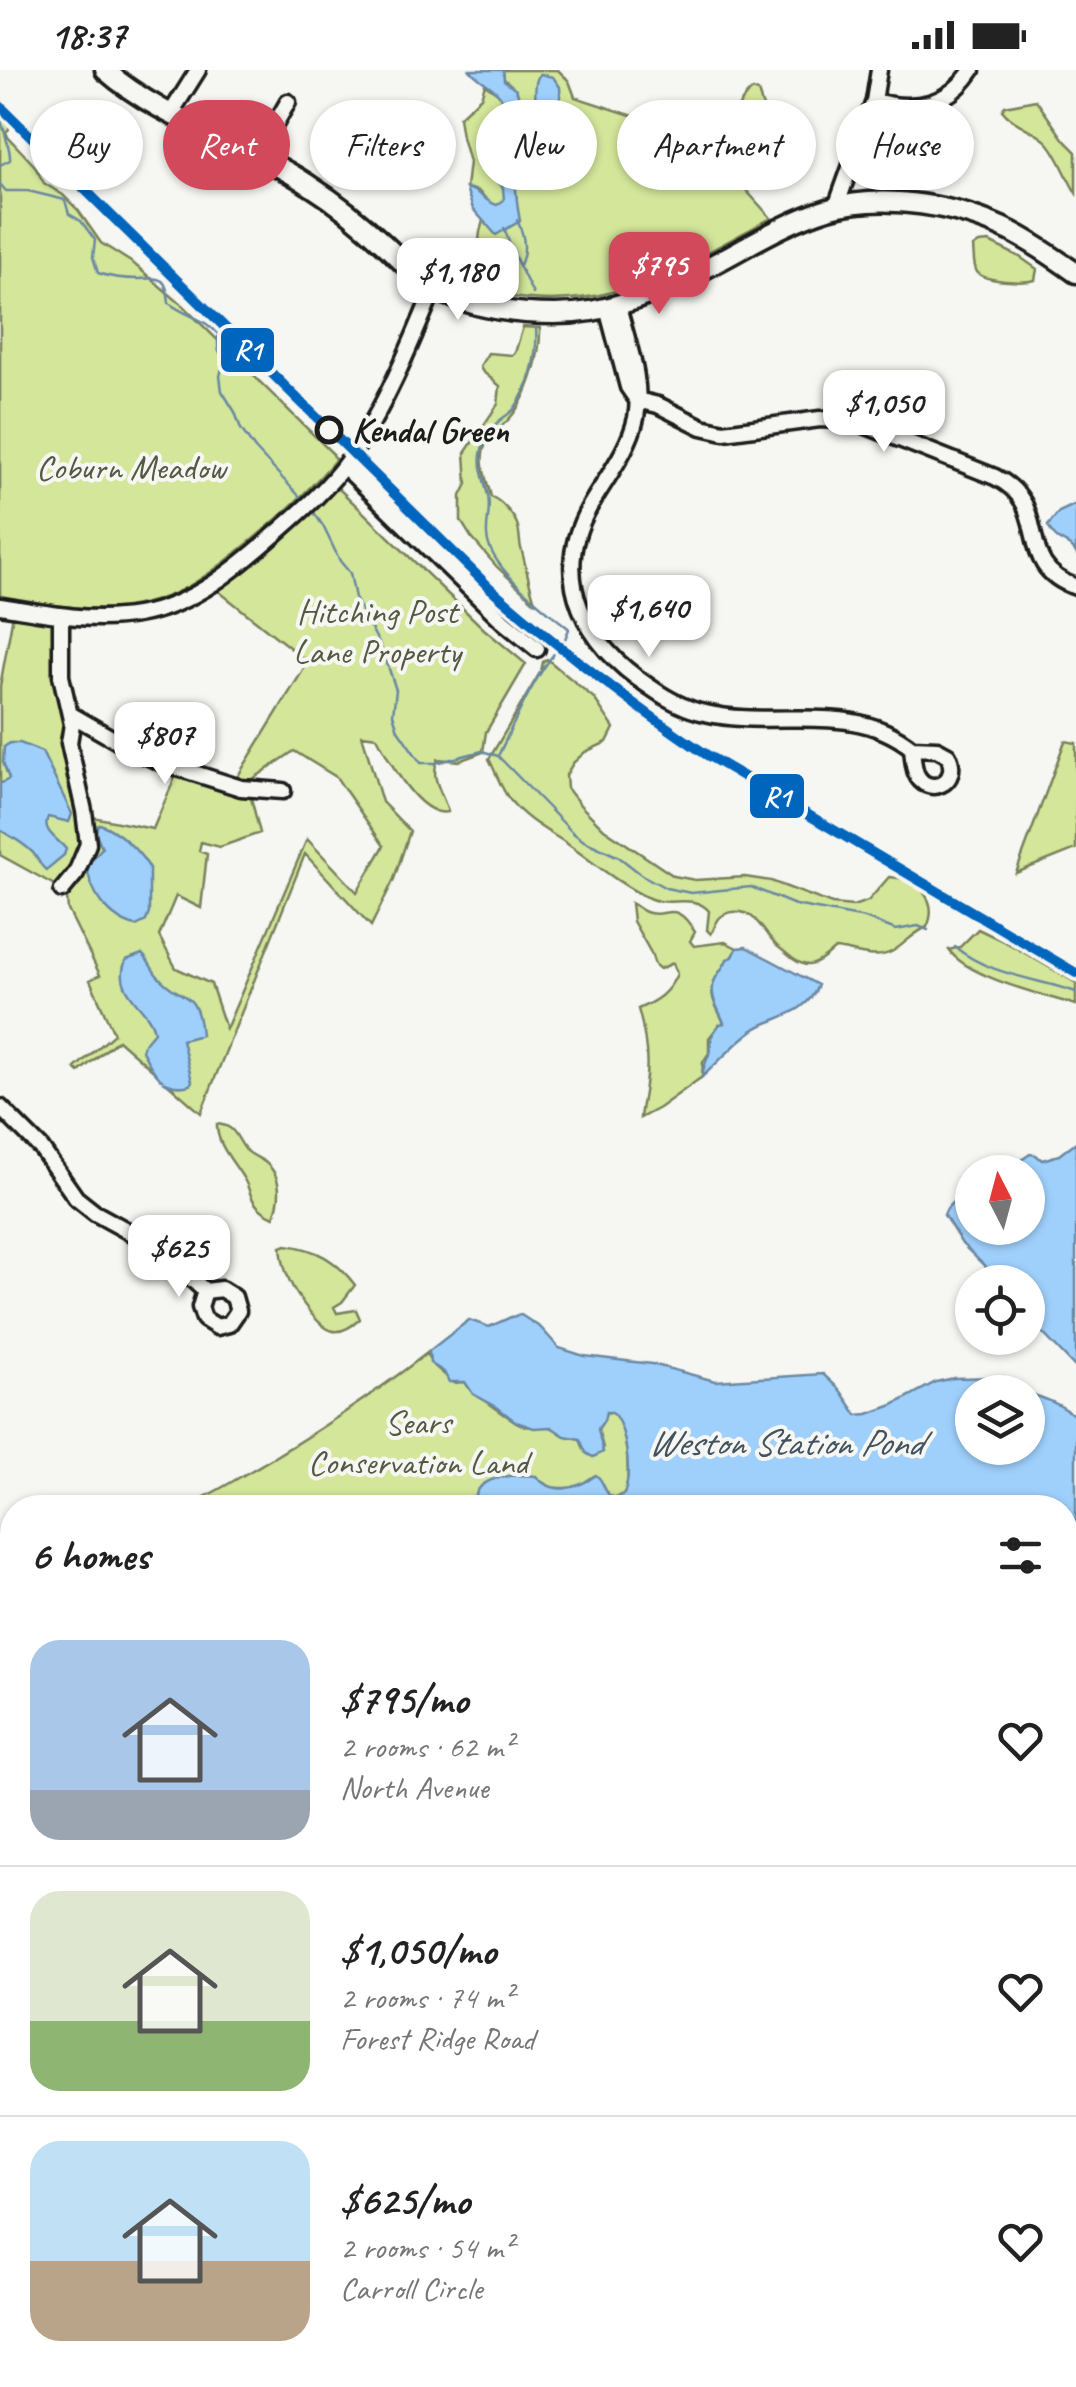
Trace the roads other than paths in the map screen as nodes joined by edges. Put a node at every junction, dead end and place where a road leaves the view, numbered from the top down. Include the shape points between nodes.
1 (104, 70) edge
2 (198, 70) edge
3 (880, 70) edge
4 (972, 70) edge
5 (179, 100) edge
6 (874, 100) edge
7 (938, 100) edge
8 (163, 108) edge
9 (290, 174) edge
10 (842, 190) edge
11 (856, 190) edge
12 (862, 202) junction
13 (836, 207) junction
14 (1076, 273) edge
15 (434, 288) junction
16 (612, 307) junction
17 (637, 400) junction
18 (344, 466) junction
19 (1076, 587) edge
20 (0, 606) edge
21 (61, 615) junction
22 (537, 648) dead end
23 (70, 714) junction
24 (912, 748) dead end
25 (282, 791) dead end
26 (62, 890) dead end
27 (0, 1107) edge
28 (204, 1290) dead end

1 - 8 main road
2 - 5 street
3 - 6 street
4 - 7 street
9 - 15 main road via 358,221
10 - 13 street
11 - 12 street
12 - 13 main road
12 - 14 main road via 979,219
13 - 16 main road via 656,293
15 - 16 main road via 475,304 525,312
15 - 18 street
16 - 17 street via 628,387
17 - 19 street via 724,432 854,421 988,474 1022,498 1045,568
17 - 24 street via 630,435 573,550 576,599 610,656 694,710 860,722
18 - 21 street via 250,556 185,600 120,618
18 - 22 street
20 - 21 street
21 - 23 street via 61,676
23 - 25 street via 162,763 240,788
23 - 26 street via 68,743 88,844
27 - 28 street via 41,1148 76,1198 157,1247

